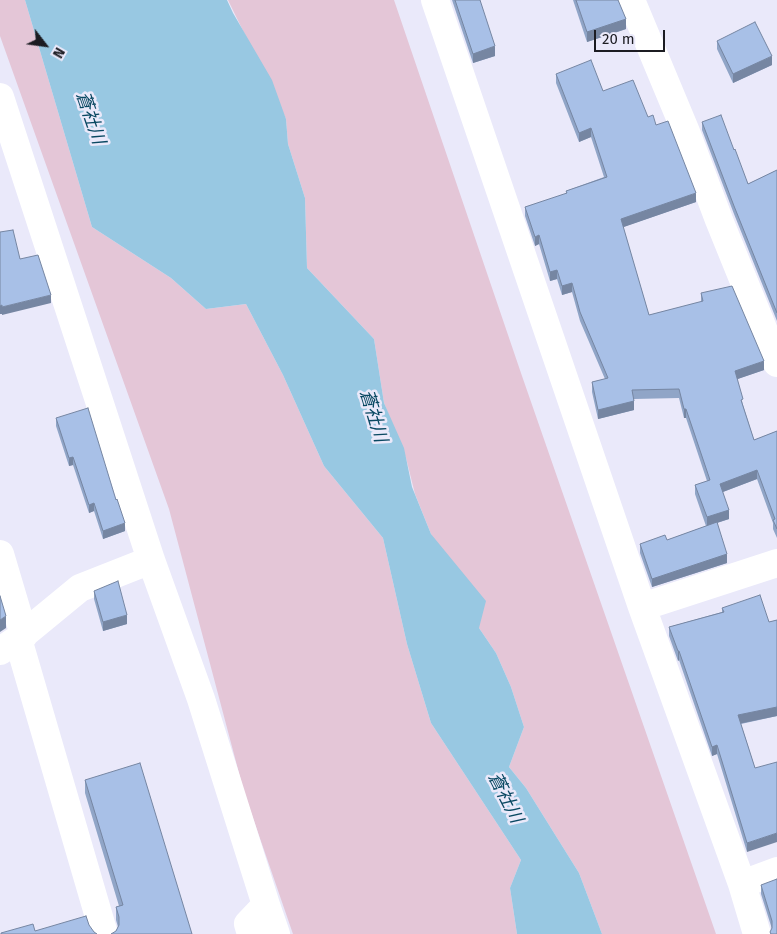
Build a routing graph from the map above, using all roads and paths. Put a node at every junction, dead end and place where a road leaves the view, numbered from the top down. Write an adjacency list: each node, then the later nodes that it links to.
1 (435, 0): 8 (street)
2 (630, 0): 4 (street)
3 (0, 97): 6 (street)
4 (777, 363)
5 (0, 554): 9 (street)
6 (151, 560): 9 (street); 12 (street)
7 (777, 563): 8 (street)
8 (642, 607): 11 (street)
9 (14, 642): 13 (street)
10 (777, 871): 11 (street)
11 (742, 884): 16 (street)
12 (266, 905): 14 (street); 15 (street)
13 (104, 934)
14 (251, 934)
15 (276, 934)
16 (758, 934)

